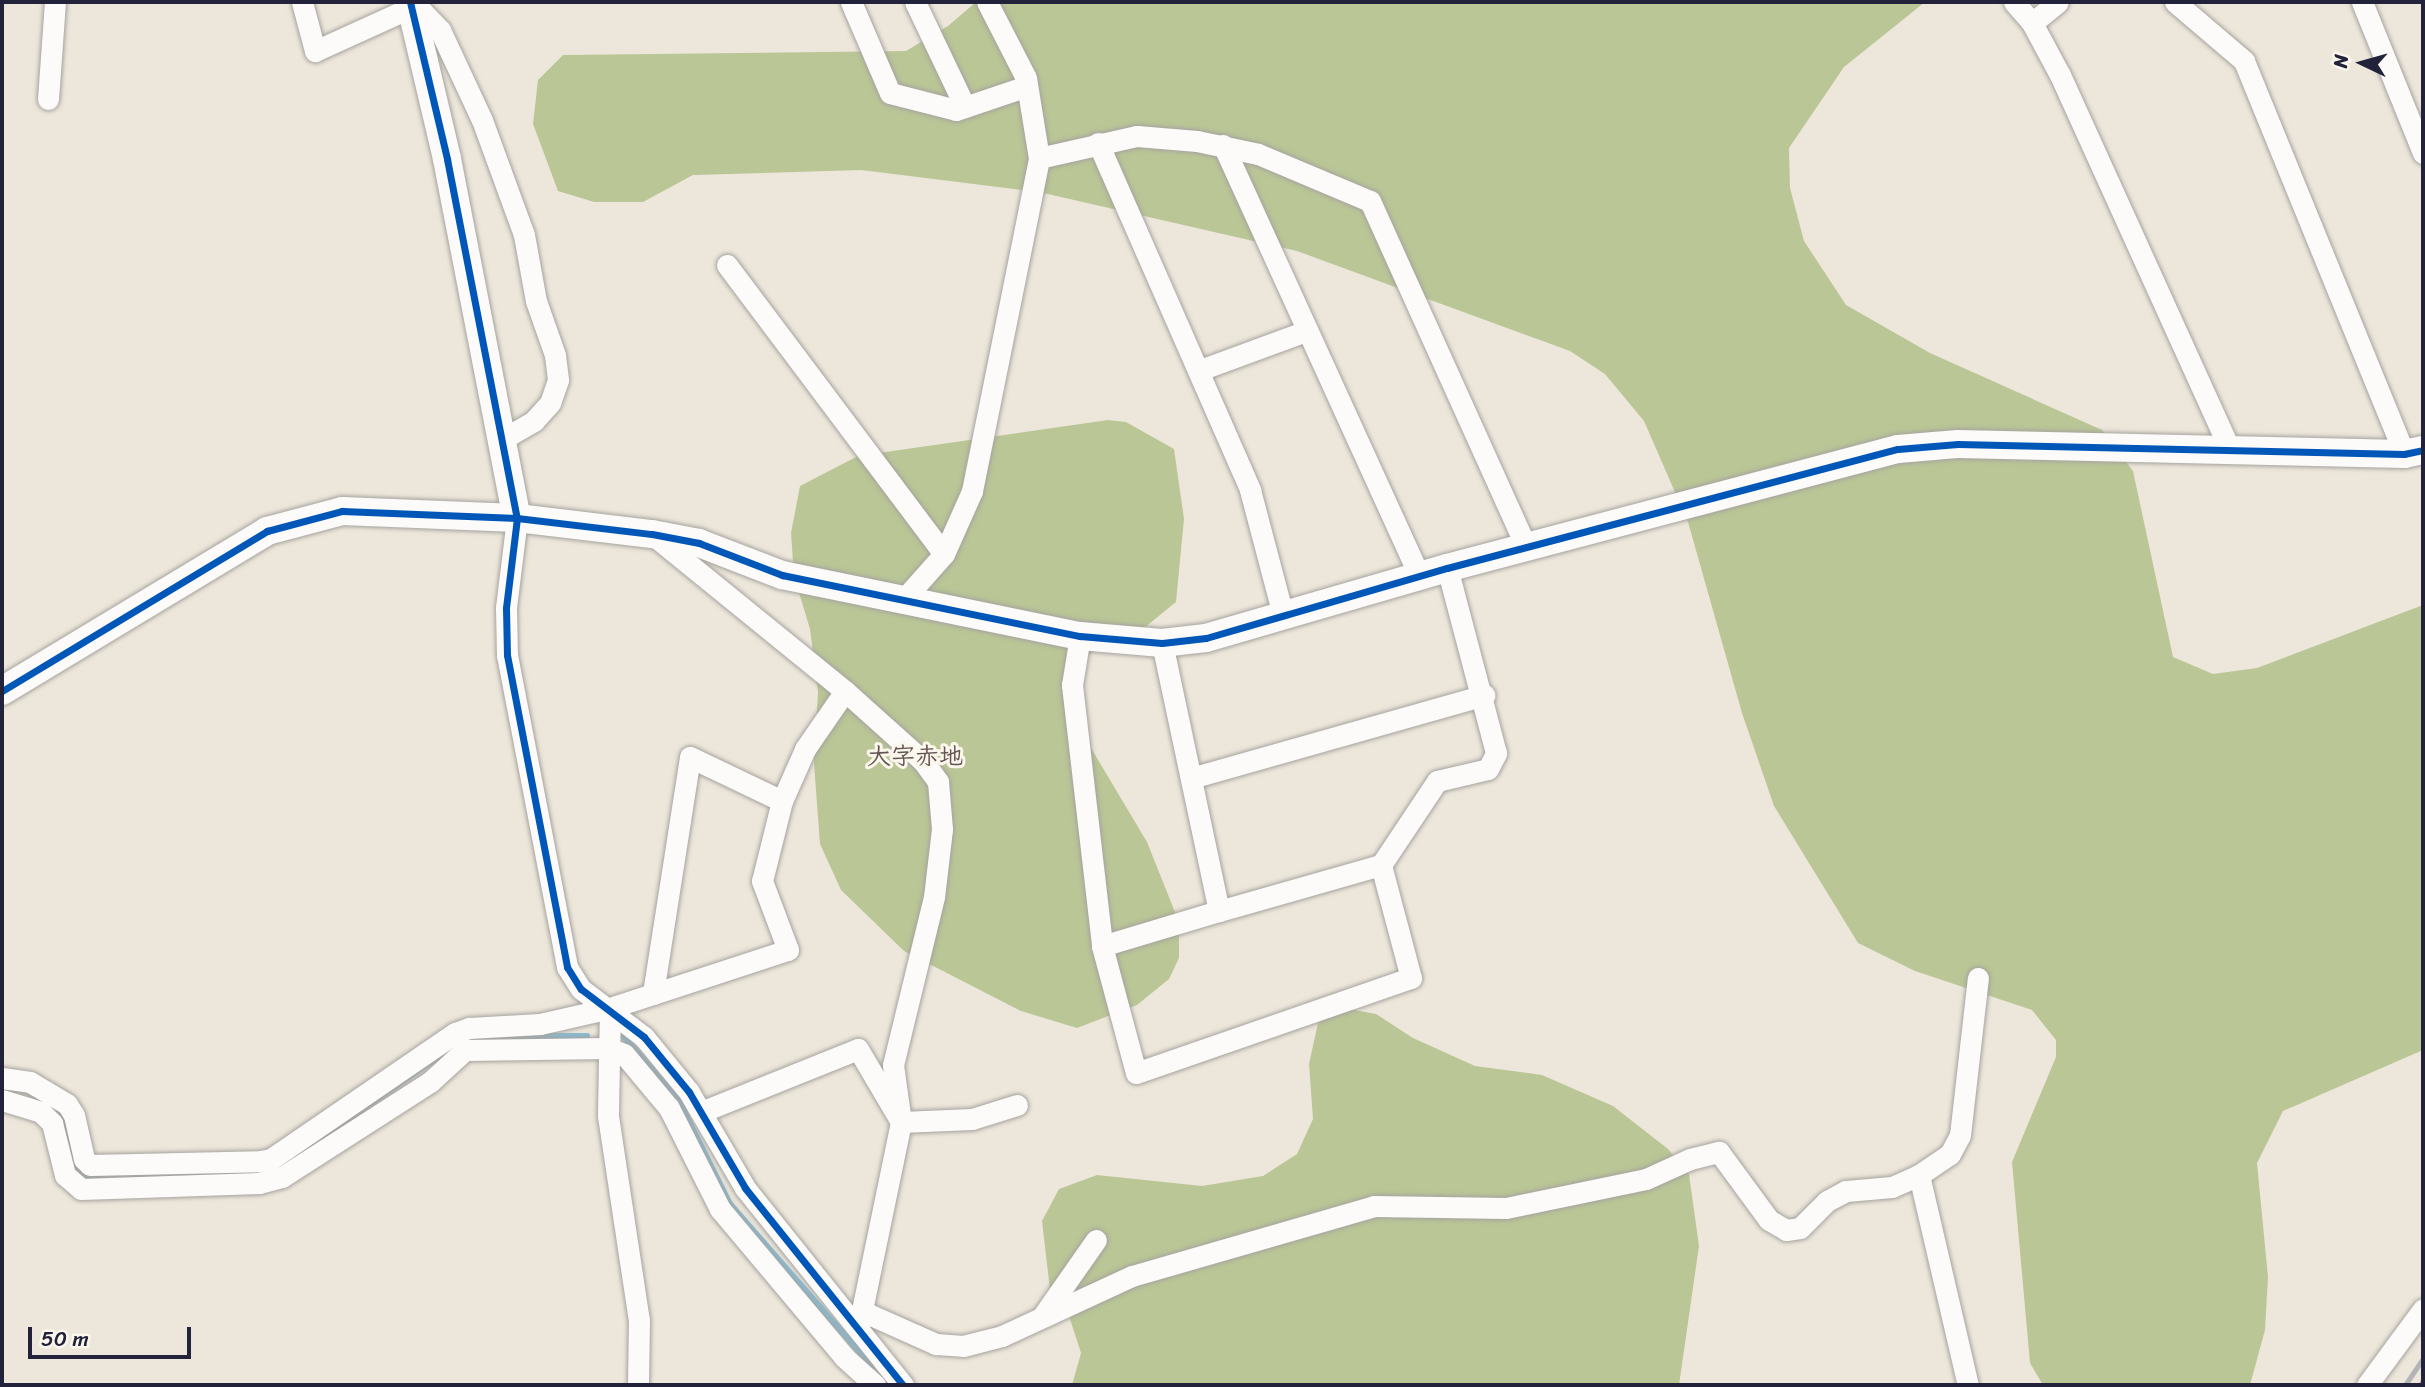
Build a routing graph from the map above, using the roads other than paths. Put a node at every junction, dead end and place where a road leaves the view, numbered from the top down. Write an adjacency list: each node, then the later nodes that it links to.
1 (55, 2): 13 (street)
2 (302, 2): 10 (street)
3 (850, 2): 14 (street)
4 (915, 2): 14 (street)
5 (987, 2): 12 (street)
6 (2014, 2): 11 (street)
7 (2058, 2): 11 (street)
8 (2175, 2): 24 (street)
9 (2362, 2): 17 (street)
10 (412, 3): 22 (street); 22 (street)
11 (2032, 23): 23 (street)
12 (1027, 86): 14 (street); 18 (street)
13 (48, 99)
14 (965, 107)
15 (1098, 143): 16 (street); 18 (street); 21 (street)
16 (1223, 145): 20 (street); 27 (street)
17 (2423, 153)
18 (1039, 158): 28 (street)
19 (727, 265): 28 (street)
20 (1306, 331): 21 (street); 30 (street)
21 (1200, 369): 32 (street)
22 (501, 440): 25 (street)
23 (2231, 452): 24 (street); 27 (street)
24 (2414, 452)
25 (517, 517): 26 (street); 35 (street); 45 (street)
26 (652, 534): 31 (street); 36 (street)
27 (1527, 548): 29 (street)
28 (944, 554): 31 (street)
29 (1447, 568): 30 (street); 37 (street)
30 (1419, 576): 32 (street)
31 (904, 599): 33 (street)
32 (1283, 615): 34 (street)
33 (1080, 636): 34 (street); 42 (street)
34 (1162, 643): 38 (street)
35 (2, 691)
36 (845, 691): 39 (street); 51 (street)
37 (1484, 695): 38 (street); 40 (street)
38 (1191, 778): 41 (street)
39 (782, 801): 44 (street); 44 (street)
40 (1381, 864): 41 (street); 42 (street)
41 (1219, 911): 42 (street)
42 (1102, 946)
43 (1978, 978): 52 (street)
44 (653, 994): 45 (street)
45 (610, 1008): 46 (street); 47 (street); 50 (street)
46 (608, 1048): 48 (street); 57 (street); 58 (street)
47 (2, 1078)
48 (2, 1100)
49 (1017, 1105): 51 (street)
50 (701, 1112): 51 (street); 56 (street)
51 (901, 1122): 56 (street)
52 (1919, 1175): 55 (street); 59 (street)
53 (1096, 1240): 55 (street)
54 (2423, 1309): 60 (street)
55 (1041, 1318): 56 (street)
56 (861, 1319): 57 (street)
57 (888, 1382)
58 (638, 1385)
59 (1968, 1385)
60 (2367, 1385)

